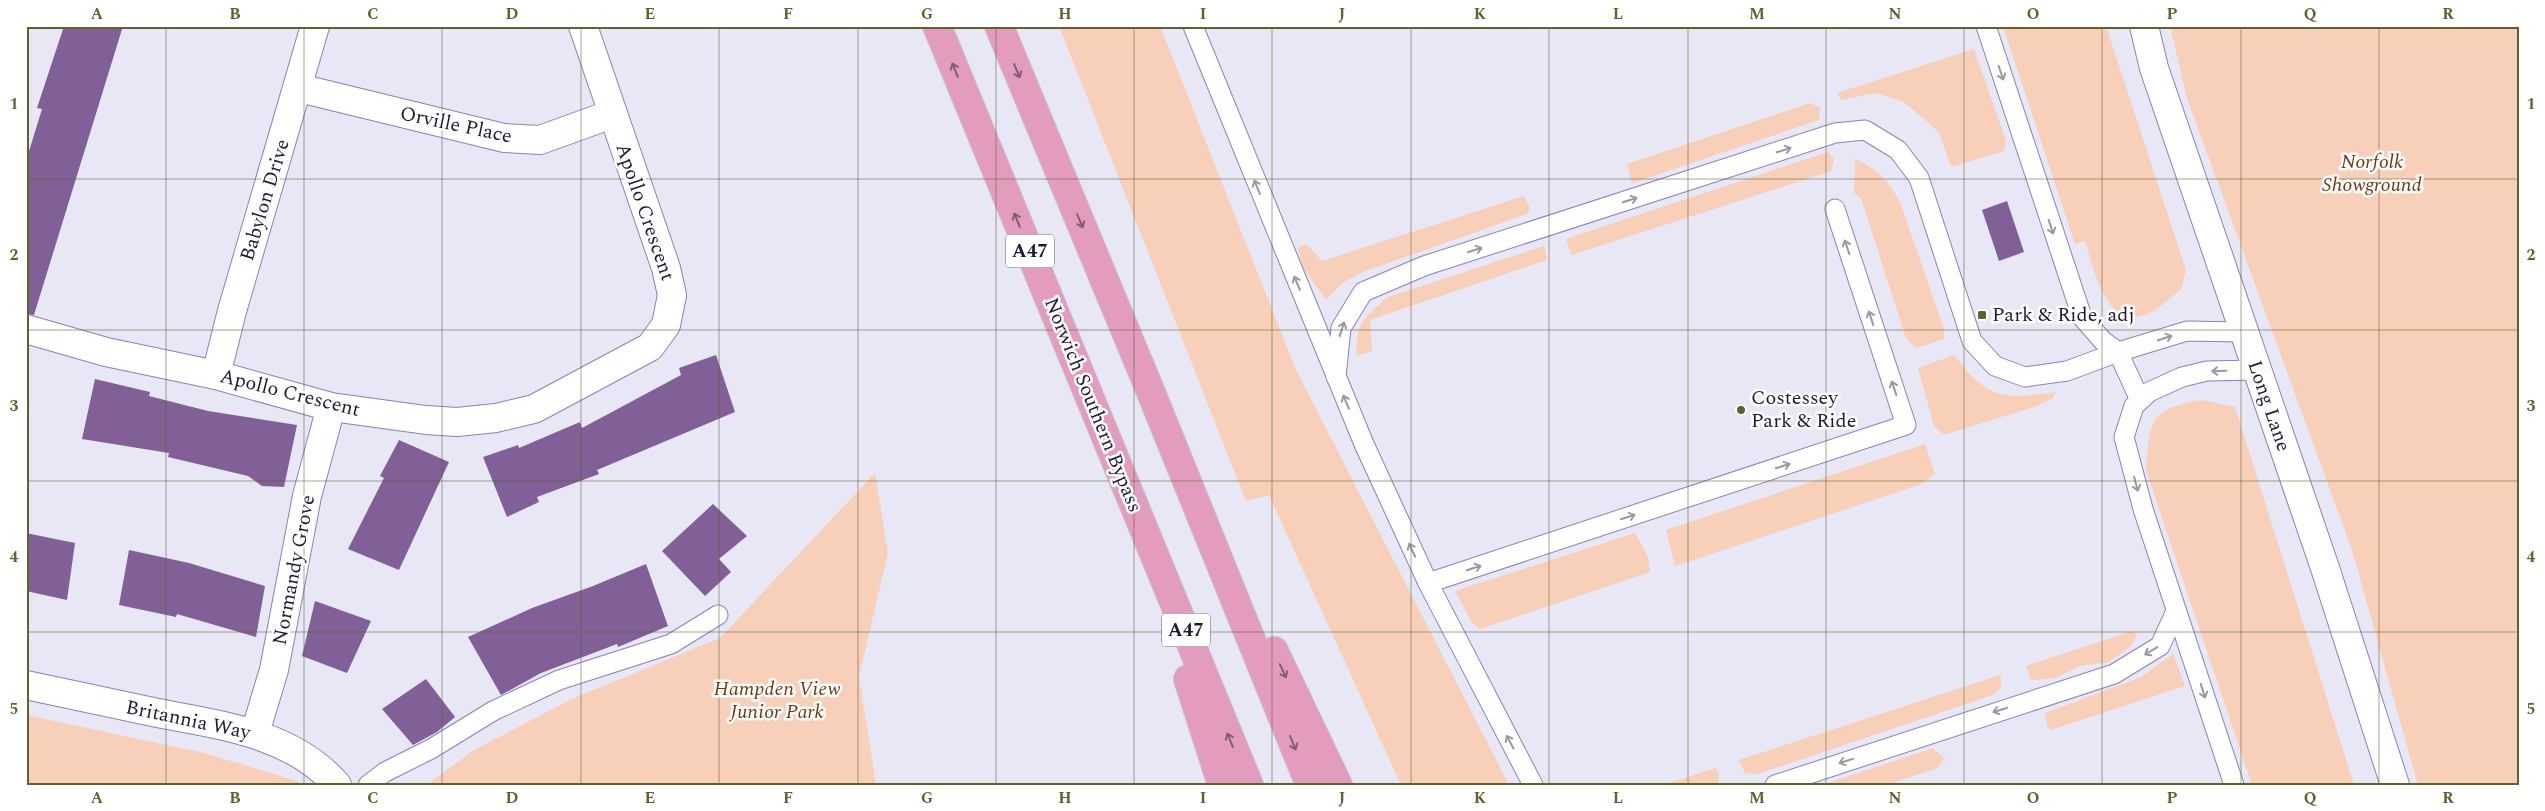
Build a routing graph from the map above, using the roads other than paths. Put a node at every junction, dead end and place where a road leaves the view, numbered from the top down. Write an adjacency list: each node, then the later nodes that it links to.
1 (315, 26): 8 (street, Babylon Drive)
2 (583, 26): 9 (street, Apollo Crescent)
3 (937, 26): 20 (highway, Norwich Southern Bypass / A47, one-way to 3)
4 (999, 26): 17 (highway, A47, one-way to 17)
5 (1193, 26): 16 (lane, one-way to 5)
6 (1986, 26): 13 (lane, one-way to 13)
7 (2144, 26): 12 (street, Long Lane)
8 (298, 88): 9 (street, Orville Place); 15 (street, Babylon Drive)
9 (612, 114): 19 (street, Apollo Crescent)
10 (1835, 209): 21 (lane, one-way to 10)
11 (26, 329): 15 (street, Apollo Crescent)
12 (2243, 332): 13 (lane, one-way to 12); 14 (street, Long Lane)
13 (2118, 352): 16 (lane, one-way to 13); 18 (lane)
14 (2256, 370): 18 (lane, one-way to 18); 35 (street, Long Lane)
15 (216, 375): 19 (street, Apollo Crescent)
16 (1336, 377): 21 (lane, one-way to 16)
17 (1150, 390): 30 (highway, A47, one-way to 30); 31 (highway, A47, one-way to 31)
18 (2140, 400): 22 (lane, one-way to 22)
19 (331, 407): 25 (street, Normandy Grove)
20 (1123, 476): 28 (highway, A47); 29 (highway, Norwich Southern Bypass / A47, one-way to 20)
21 (1428, 583): 32 (lane, one-way to 21)
22 (2176, 611): 33 (lane, one-way to 33); 34 (lane, one-way to 34)
23 (718, 615): 27 (lane)
24 (26, 685): 25 (street, Britannia Way)
25 (255, 733): 26 (street, Britannia Way)
26 (337, 785)
27 (368, 785)
28 (1222, 785)
29 (1249, 785)
30 (1310, 785)
31 (1338, 785)
32 (1533, 785)
33 (1775, 785)
34 (2234, 785)
35 (2395, 785)

